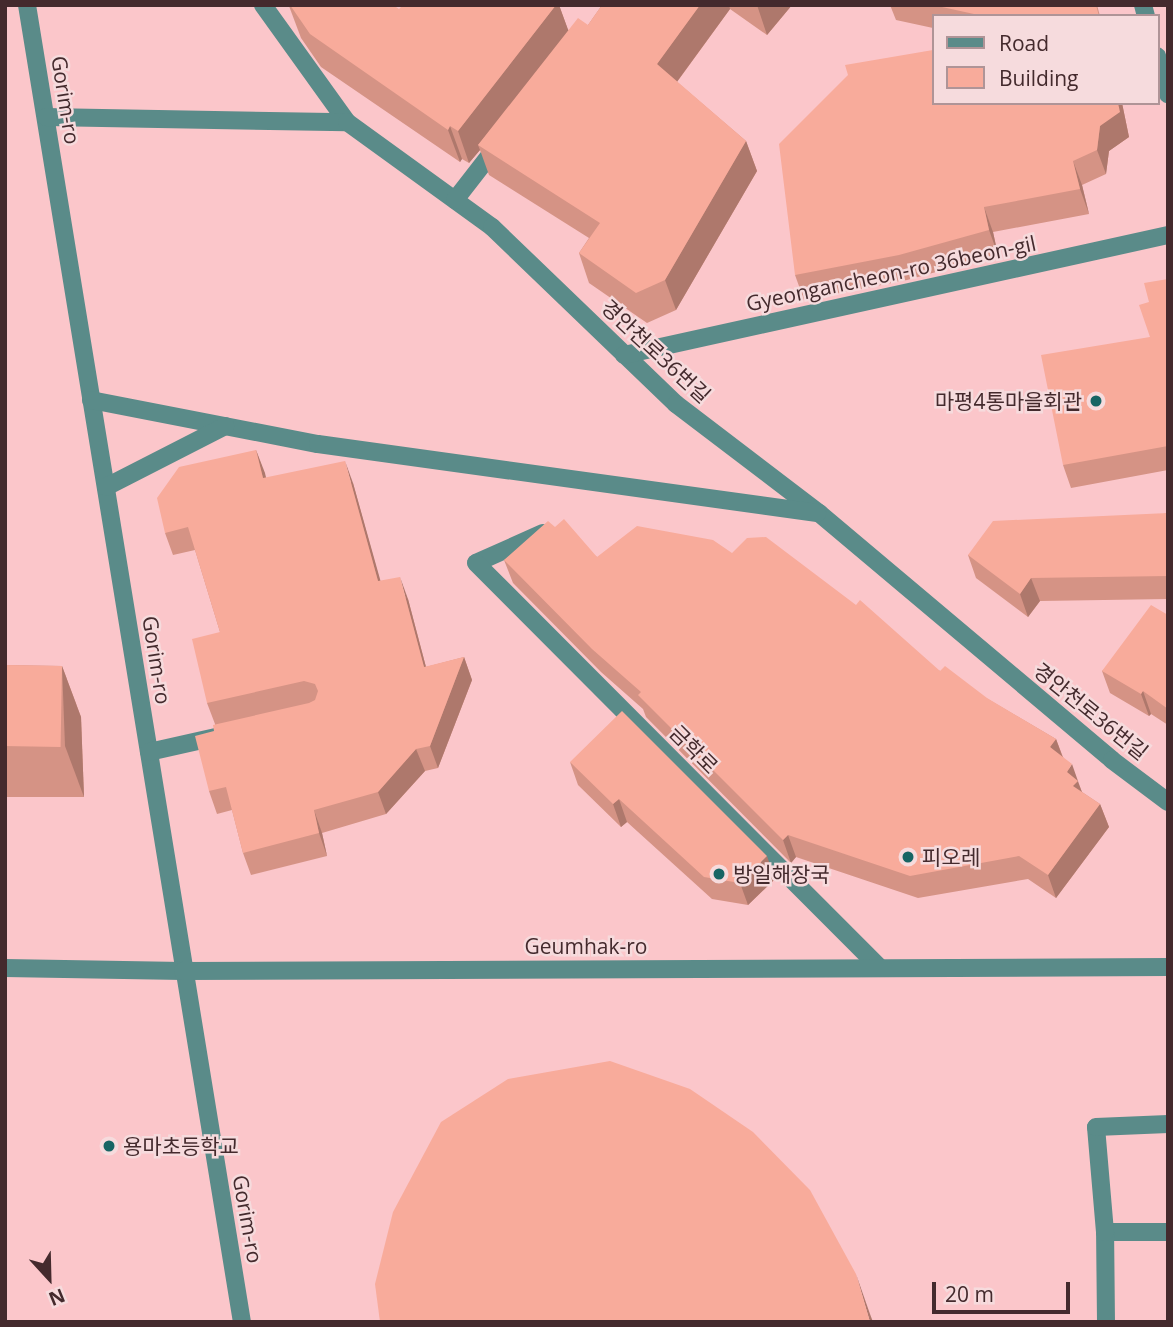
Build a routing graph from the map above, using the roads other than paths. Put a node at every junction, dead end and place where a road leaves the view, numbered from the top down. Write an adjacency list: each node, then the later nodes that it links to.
1 (27, 5): 5 (street, Gorim-ro)
2 (263, 5): 6 (street, 경안천로36번길)
3 (1159, 63): 4 (street)
4 (1168, 94)
5 (46, 117): 6 (street); 11 (street, Gorim-ro)
6 (347, 122): 8 (street, 경안천로36번길)
7 (506, 135): 8 (street)
8 (455, 200): 10 (street, 경안천로36번길)
9 (1168, 235): 10 (street, Gyeongancheon-ro 36beon-gil)
10 (625, 355): 14 (street, 경안천로36번길)
11 (91, 400): 12 (street); 13 (street, Gorim-ro)
12 (225, 426): 13 (street); 14 (street)
13 (106, 487): 17 (street, Gorim-ro)
14 (819, 513): 18 (street, 경안천로36번길)
15 (543, 533): 21 (street, 금학로)
16 (236, 732): 17 (street)
17 (149, 752): 22 (street, Gorim-ro)
18 (1168, 802)
19 (1168, 967): 21 (street, Geumhak-ro)
20 (5, 968): 22 (street, Geumhak-ro)
21 (880, 968): 22 (street, Geumhak-ro)
22 (183, 971): 26 (street, Gorim-ro)
23 (1168, 1124): 24 (street)
24 (1105, 1232): 25 (street); 27 (street)
25 (1168, 1232)
26 (243, 1322)
27 (1106, 1322)

